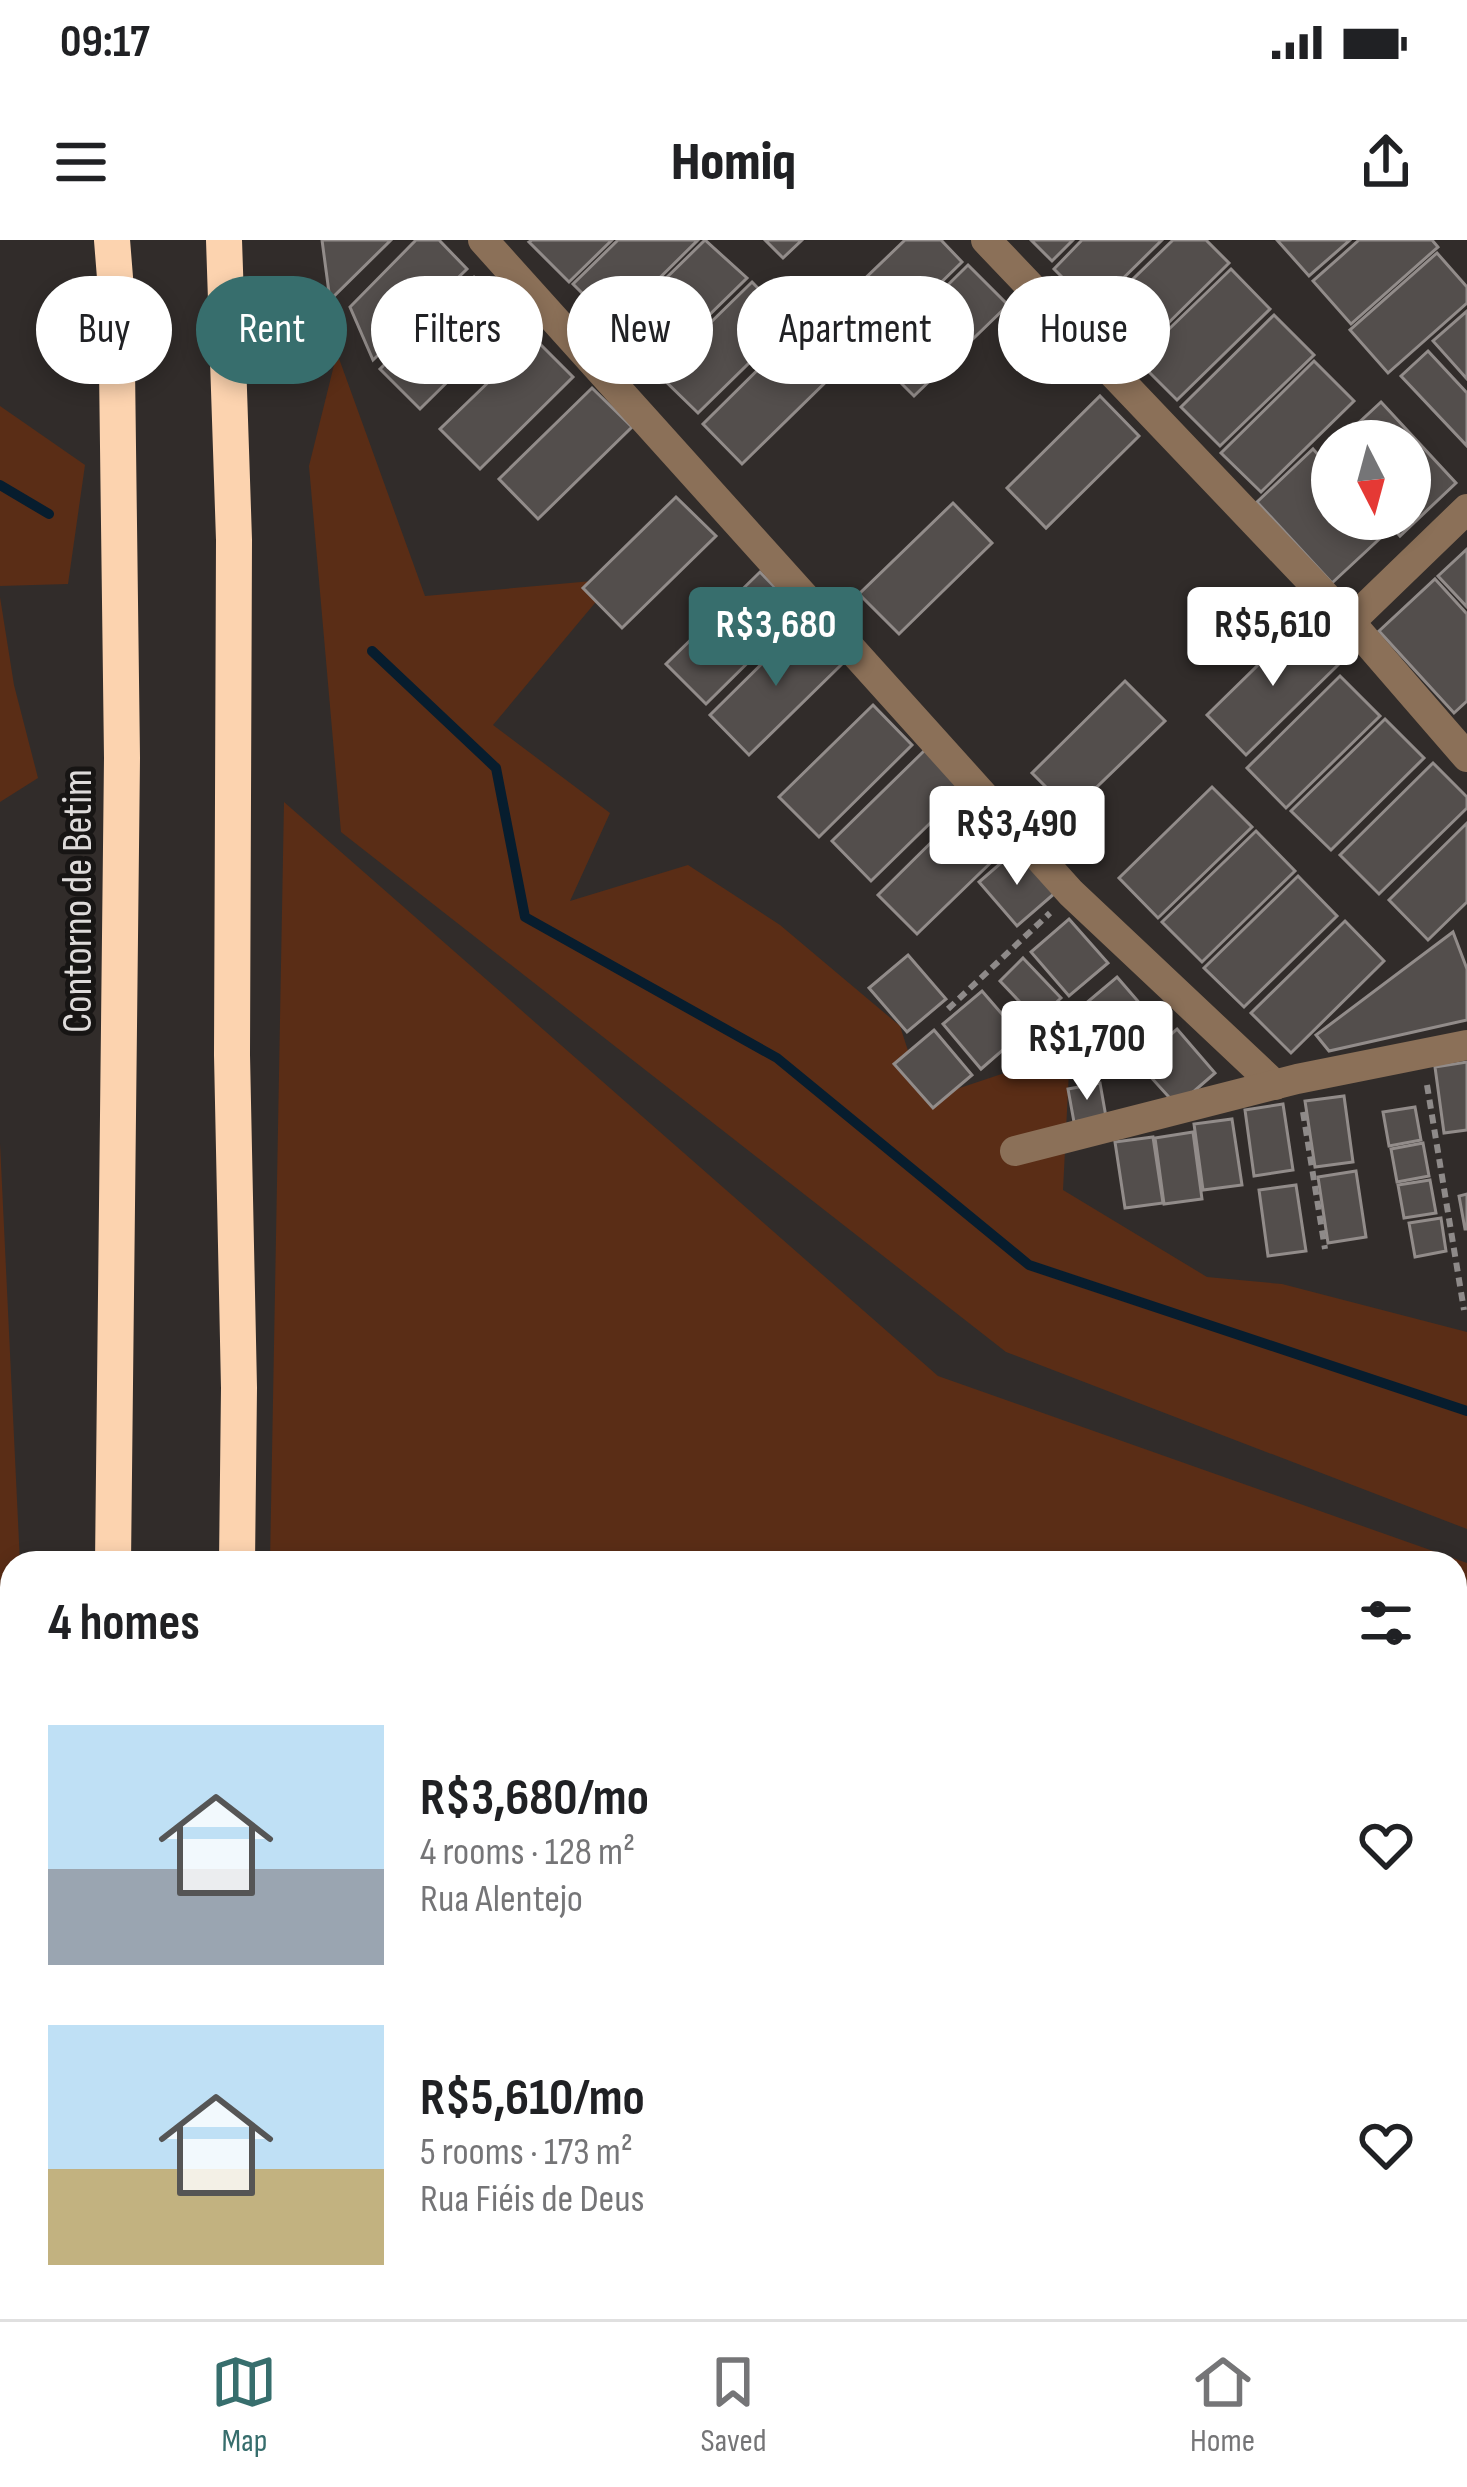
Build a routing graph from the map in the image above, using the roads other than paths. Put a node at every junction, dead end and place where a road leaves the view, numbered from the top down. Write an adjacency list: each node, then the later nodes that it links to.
1 (112, 240): 11 (highway, Contorno de Betim)
2 (224, 240): 12 (highway)
3 (483, 240): 9 (street)
4 (986, 240): 6 (street)
5 (1467, 509): 6 (street)
6 (1350, 622): 7 (street)
7 (1467, 757)
8 (1467, 1045): 9 (street)
9 (1286, 1082): 10 (street)
10 (1015, 1151)
11 (113, 1551)
12 (237, 1551)

